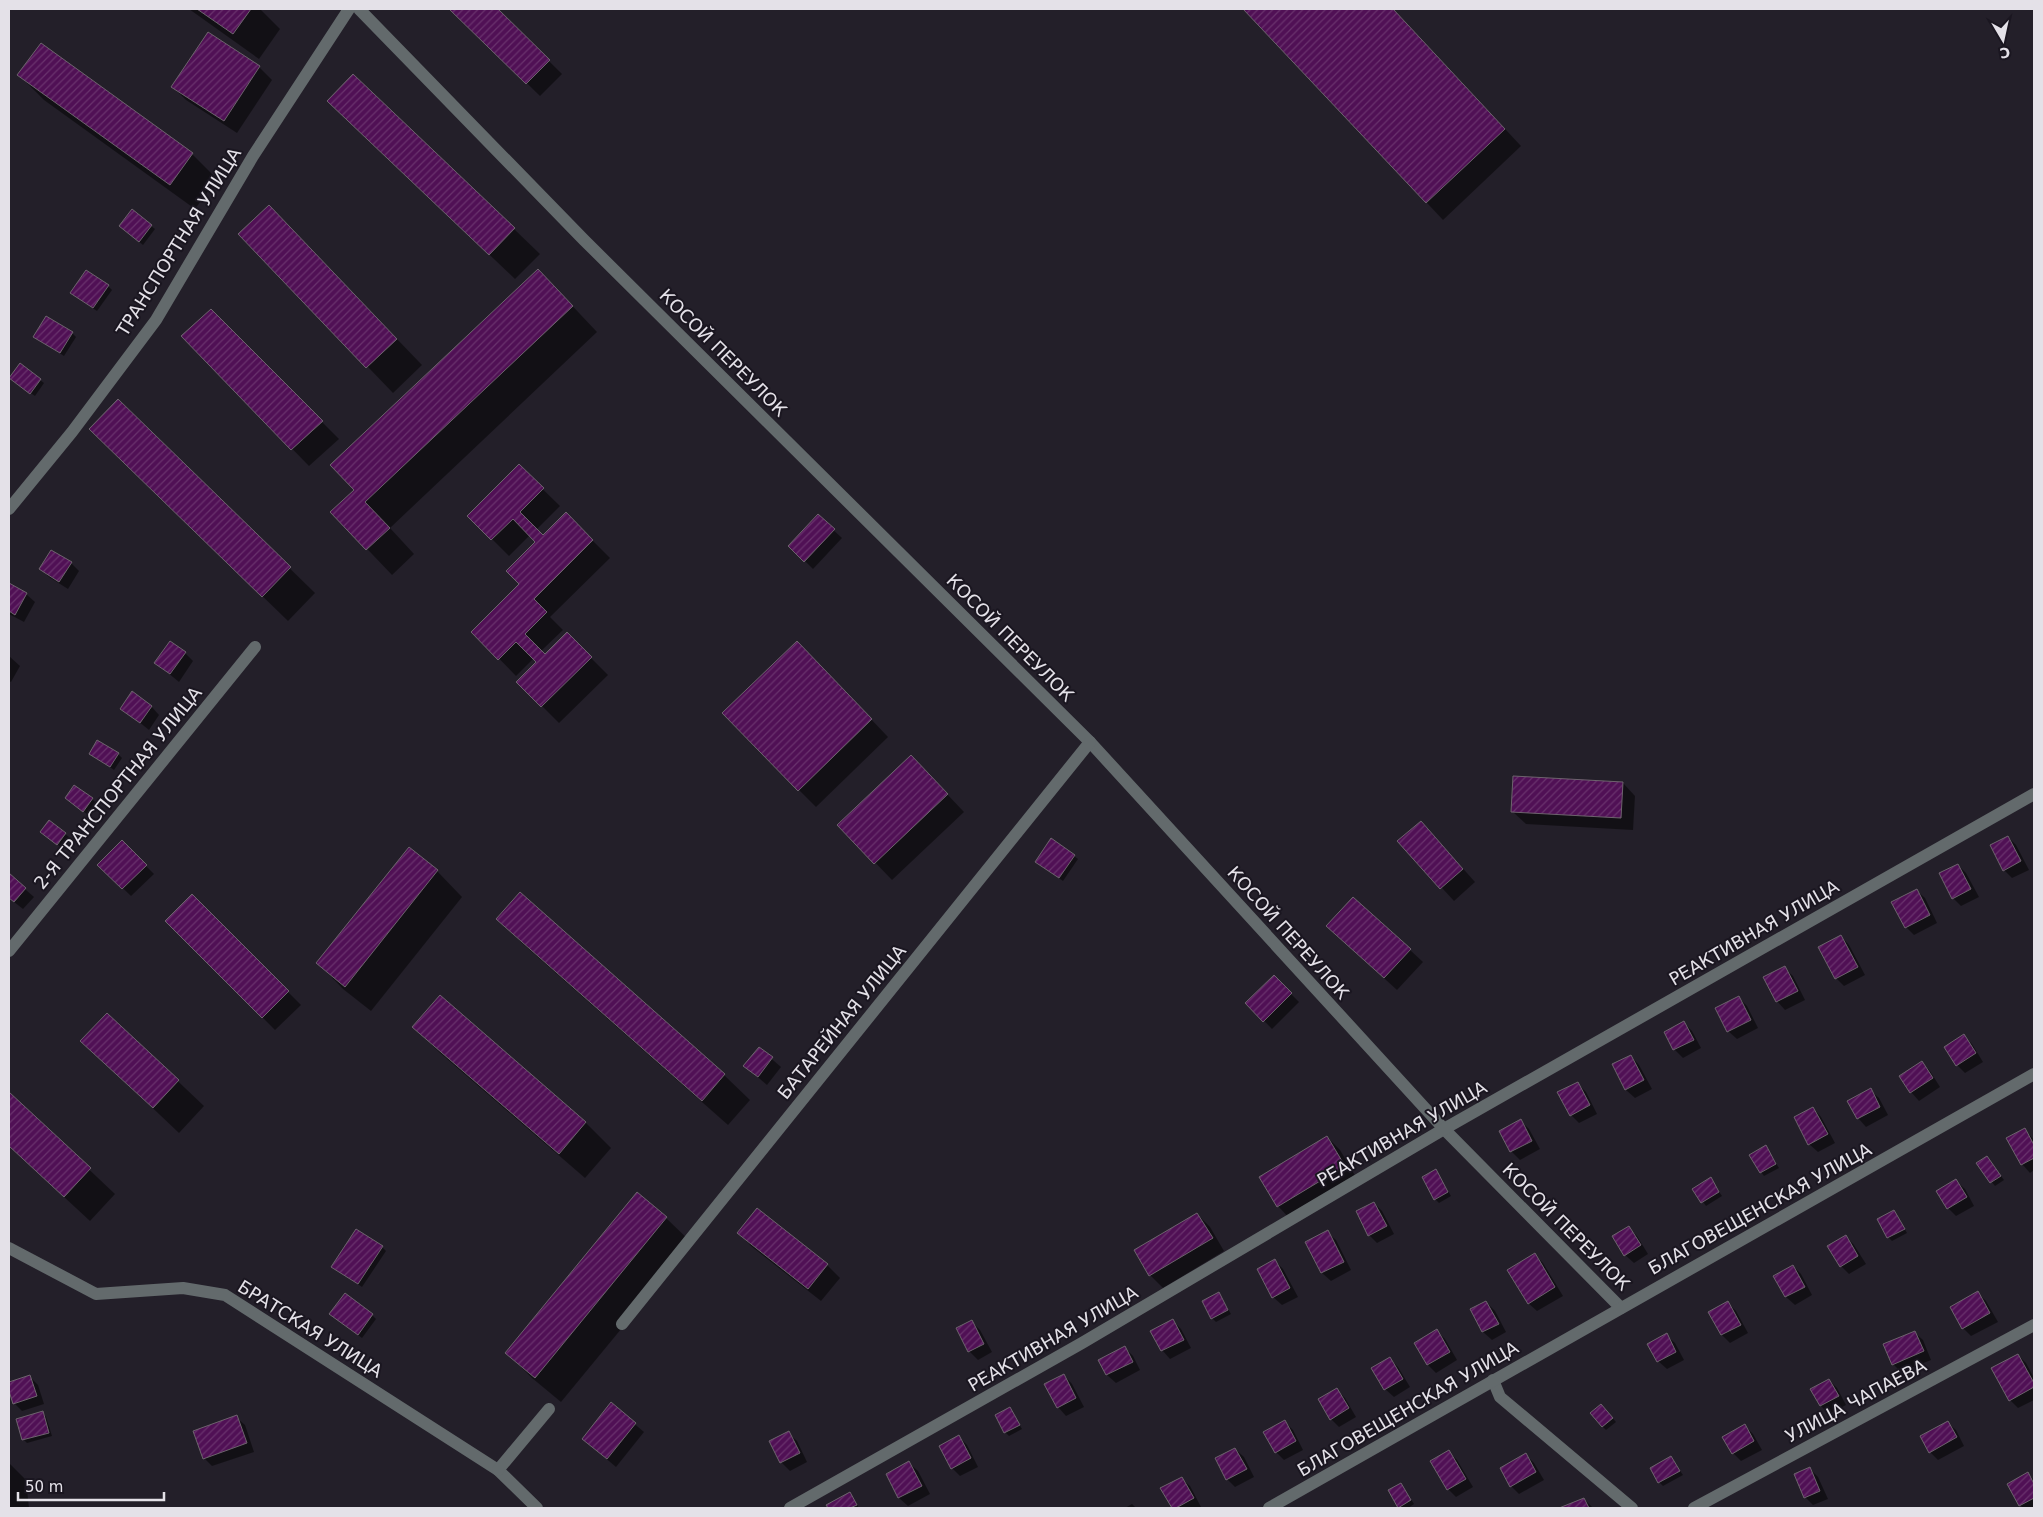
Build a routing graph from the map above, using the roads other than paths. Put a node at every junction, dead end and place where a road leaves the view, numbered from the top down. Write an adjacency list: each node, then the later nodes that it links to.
1 (349, 9): 3 (street, ТРАНСПОРТНАЯ УЛИЦА)
2 (358, 9): 5 (street, КОСОЙ ПЕРЕУЛОК)
3 (9, 509)
4 (255, 647): 7 (street, 2-Я ТРАНСПОРТНАЯ УЛИЦА)
5 (1090, 742): 9 (street, КОСОЙ ПЕРЕУЛОК); 12 (street, БАТАРЕЙНАЯ УЛИЦА)
6 (2034, 794): 9 (street, РЕАКТИВНАЯ УЛИЦА)
7 (9, 950)
8 (2034, 1074): 11 (street, БЛАГОВЕЩЕНСКАЯ УЛИЦА)
9 (1444, 1129): 11 (street, КОСОЙ ПЕРЕУЛОК); 18 (street, РЕАКТИВНАЯ УЛИЦА)
10 (9, 1248): 16 (street, БРАТСКАЯ УЛИЦА)
11 (1621, 1308): 14 (street, БЛАГОВЕЩЕНСКАЯ УЛИЦА)
12 (622, 1324)
13 (2034, 1325): 21 (street, УЛИЦА ЧАПАЕВА)
14 (1493, 1380): 19 (street, БЛАГОВЕЩЕНСКАЯ УЛИЦА); 20 (street)
15 (549, 1409): 16 (street)
16 (498, 1470): 17 (street, БРАТСКАЯ УЛИЦА)
17 (537, 1508)
18 (790, 1508)
19 (1269, 1508)
20 (1632, 1508)
21 (1694, 1508)

